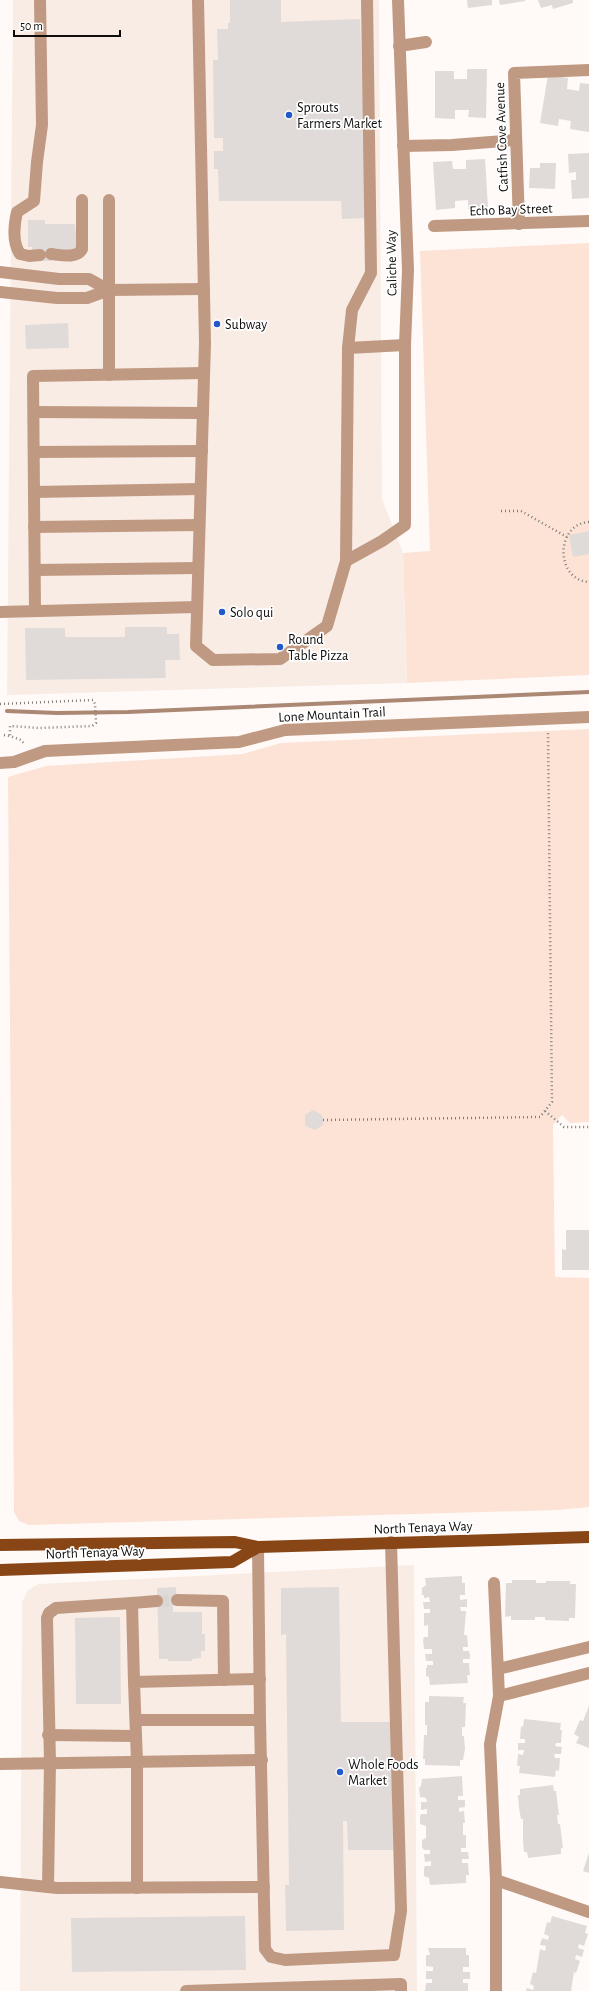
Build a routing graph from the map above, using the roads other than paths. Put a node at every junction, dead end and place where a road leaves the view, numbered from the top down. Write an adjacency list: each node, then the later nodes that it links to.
1 (40, 0): 10 (street)
2 (198, 0): 16 (street)
3 (367, 0): 20 (street)
4 (398, 0): 6 (street, Caliche Way)
5 (426, 42): 6 (street)
6 (399, 46): 9 (street, Caliche Way)
7 (589, 70): 8 (street, Catfish Cove Avenue)
8 (515, 140): 9 (street); 13 (street, Catfish Cove Avenue)
9 (403, 146): 19 (street, Caliche Way)
10 (82, 200)
11 (108, 200): 17 (street)
12 (589, 221): 13 (street, Echo Bay Street)
13 (519, 224): 14 (street, Echo Bay Street)
14 (434, 226)
15 (0, 272): 17 (street)
16 (204, 289): 17 (street); 21 (street)
17 (109, 290): 18 (street); 22 (street)
18 (0, 292)
19 (406, 345): 20 (street); 31 (street, Caliche Way)
20 (348, 348): 31 (street)
21 (204, 373): 22 (street); 24 (street)
22 (109, 375): 23 (street)
23 (34, 412): 24 (street); 26 (street)
24 (203, 413): 25 (street)
25 (202, 451): 26 (street); 27 (street)
26 (34, 452): 28 (street)
27 (200, 489): 28 (street); 29 (street)
28 (34, 492): 30 (street)
29 (199, 525): 30 (street); 32 (street)
30 (34, 527): 33 (street)
31 (346, 561): 34 (street)
32 (198, 568): 33 (street); 34 (street)
33 (35, 570): 35 (street)
34 (197, 607): 35 (street)
35 (35, 611): 36 (street)
36 (0, 612)
37 (589, 717): 38 (street, Lone Mountain Trail)
38 (0, 763)
39 (589, 1537): 40 (main road, North Tenaya Way)
40 (391, 1542): 42 (main road, North Tenaya Way); 66 (street)
41 (0, 1545): 42 (main road, North Tenaya Way)
42 (258, 1547): 43 (main road, North Tenaya Way); 51 (street)
43 (0, 1570)
44 (494, 1583): 49 (street)
45 (177, 1600): 52 (street)
46 (157, 1601): 47 (street)
47 (132, 1603): 53 (street); 57 (street)
48 (589, 1647): 49 (street)
49 (498, 1669): 54 (street)
50 (589, 1673): 54 (street)
51 (260, 1679): 52 (street); 56 (street)
52 (224, 1680): 53 (street)
53 (134, 1682): 55 (street)
54 (499, 1696): 63 (street)
55 (136, 1720): 56 (street); 58 (street)
56 (260, 1720): 59 (street)
57 (48, 1735): 58 (street); 61 (street)
58 (136, 1736): 60 (street)
59 (262, 1760): 60 (street); 66 (street)
60 (137, 1762): 61 (street); 67 (street)
61 (50, 1763): 62 (street); 65 (street)
62 (0, 1764)
63 (496, 1880): 68 (street); 71 (street)
64 (0, 1882): 65 (street)
65 (48, 1887): 67 (street)
66 (264, 1887): 67 (street)
67 (137, 1888)
68 (589, 1912)
69 (186, 1991): 70 (street)
70 (402, 1991)
71 (496, 1991)

